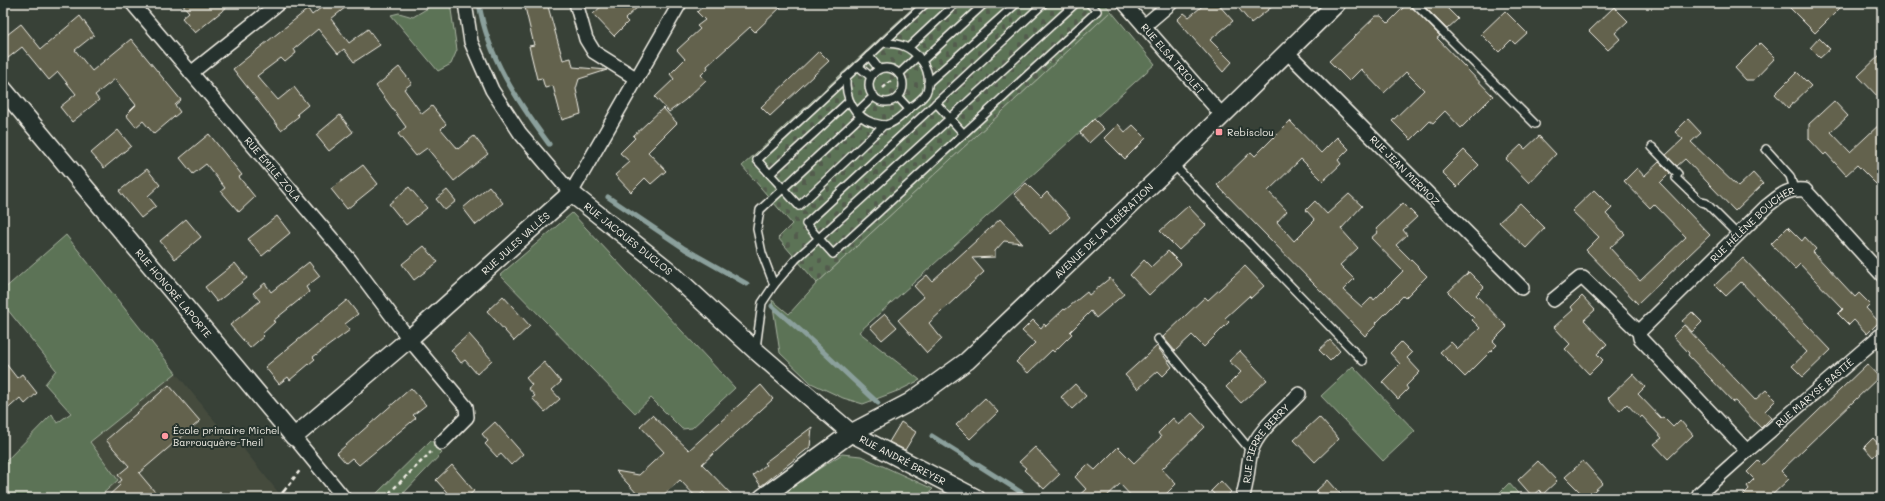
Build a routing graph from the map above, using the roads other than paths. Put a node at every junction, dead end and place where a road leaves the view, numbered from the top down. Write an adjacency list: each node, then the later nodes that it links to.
1 (132, 3): 25 (street, RUE ÉMILE ZOLA)
2 (279, 3): 25 (street)
3 (465, 3): 49 (street, RUE JACQUES DUCLOS)
4 (576, 3): 29 (street)
5 (680, 3): 29 (street, RUE JULES VALLÈS)
6 (926, 3): 18 (lane)
7 (956, 3): 19 (lane)
8 (985, 3): 22 (lane)
9 (1016, 3): 30 (lane)
10 (1044, 3): 35 (lane)
11 (1076, 3): 39 (lane)
12 (1089, 3): 42 (lane)
13 (1124, 3): 17 (street, RUE ELSA TRIOLET)
14 (1171, 3): 17 (street)
15 (1337, 3): 20 (street, AVENUE DE LA LIBÉRATION)
16 (1414, 3): 40 (lane)
17 (1144, 26): 38 (street, RUE ELSA TRIOLET)
18 (883, 43): 19 (lane); 21 (lane)
19 (909, 47): 22 (lane)
20 (1287, 52): 38 (street, AVENUE DE LA LIBÉRATION); 54 (street, RUE JEAN MERMOZ)
21 (869, 56): 23 (lane); 24 (lane)
22 (920, 59): 26 (lane); 30 (lane)
23 (858, 66): 27 (lane); 28 (lane)
24 (879, 69): 26 (lane); 28 (lane)
25 (191, 73): 58 (street, RUE ÉMILE ZOLA)
26 (898, 74): 33 (lane)
27 (846, 77): 34 (lane); 46 (lane)
28 (871, 77): 32 (lane)
29 (636, 78): 49 (street, RUE JULES VALLÈS)
30 (928, 83): 36 (lane)
31 (3, 89): 64 (street, RUE HONORÉ LAPORTE)
32 (874, 96): 33 (lane); 37 (lane)
33 (898, 97): 36 (lane)
34 (849, 100): 37 (lane); 46 (lane)
35 (936, 103): 39 (lane); 51 (lane)
36 (909, 109): 41 (lane)
37 (859, 114): 41 (lane); 47 (lane)
38 (1222, 115): 45 (street, AVENUE DE LA LIBÉRATION)
39 (950, 118): 42 (lane); 51 (lane)
40 (1535, 124)
41 (884, 125): 47 (lane)
42 (963, 133): 51 (lane)
43 (1652, 147): 50 (lane)
44 (1766, 149): 48 (lane)
45 (1173, 164): 61 (lane); 63 (street, AVENUE DE LA LIBÉRATION)
46 (770, 174): 47 (lane)
47 (783, 189): 53 (lane)
48 (1794, 189): 50 (street, RUE HÉLÈNE BOUCHER); 52 (street, RUE HÉLÈNE BOUCHER)
49 (571, 193): 58 (street, RUE JULES VALLÈS); 60 (street, RUE JACQUES DUCLOS)
50 (1738, 235): 56 (street, RUE HÉLÈNE BOUCHER)
51 (820, 239): 53 (lane)
52 (1882, 275)
53 (774, 285): 60 (lane)
54 (1522, 288)
55 (1553, 300): 56 (street)
56 (1639, 332): 67 (street)
57 (1882, 334): 67 (street, RUE MARYSE BASTIÉ)
58 (409, 339): 64 (street, RUE JULES VALLÈS); 65 (street, RUE ÉMILE ZOLA)
59 (1158, 339): 66 (lane)
60 (756, 351): 63 (street, RUE JACQUES DUCLOS)
61 (1363, 361)
62 (1299, 394): 66 (street, RUE PIERRE BERRY)
63 (851, 433): 69 (street, AVENUE DE LA LIBÉRATION); 70 (street, RUE ANDRÉ BREYER)
64 (294, 436): 68 (street, RUE HONORÉ LAPORTE)
65 (441, 443)
66 (1251, 451): 71 (street, RUE PIERRE BERRY)
67 (1747, 451): 72 (street)
68 (344, 498)
69 (762, 498)
70 (976, 498)
71 (1242, 498)
72 (1698, 498)

